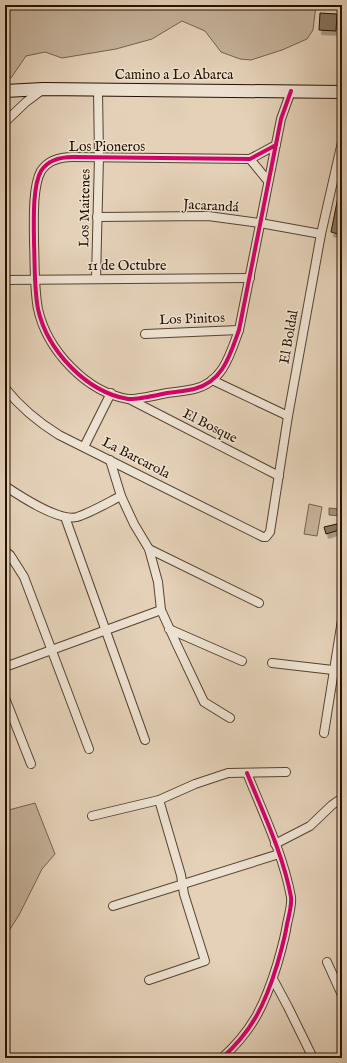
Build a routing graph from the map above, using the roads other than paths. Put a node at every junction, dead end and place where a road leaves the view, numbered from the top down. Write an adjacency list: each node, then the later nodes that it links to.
1 (42, 90): 2 (main road, Camino a Lo Abarca); 3 (main road, Camino a Lo Abarca); 6 (street)
2 (98, 90): 4 (main road, Camino a Lo Abarca); 9 (street, Los Maitenes)
3 (5, 91)
4 (290, 91): 5 (main road, Camino a Lo Abarca); 8 (street, Los Pioneros)
5 (342, 92)
6 (5, 122)
7 (342, 142): 14 (street, El Boldal)
8 (276, 145): 10 (street, Los Pioneros); 11 (street, Los Pioneros)
9 (99, 157): 10 (street, Los Pioneros); 12 (street, Los Maitenes); 18 (street, Los Pioneros)
10 (250, 159): 11 (street)
11 (268, 181): 13 (street, Los Pioneros)
12 (97, 217): 13 (street, Jacarandá); 16 (street, Los Maitenes)
13 (260, 223): 14 (street, Jacarandá); 15 (street, Los Pioneros)
14 (321, 234): 25 (street, El Boldal)
15 (250, 278): 16 (street, 11 de Octubre); 19 (street, Los Pioneros)
16 (96, 279): 18 (street, 11 de Octubre)
17 (5, 280): 18 (street, 11 de Octubre)
18 (35, 280): 23 (street, Los Pioneros)
19 (239, 330): 20 (street, Los Pinitos); 21 (street, Los Pioneros)
20 (145, 334)
21 (212, 380): 24 (street, Los Pioneros); 25 (street)
22 (5, 388): 26 (street, La Barcarola)
23 (111, 394): 24 (street, Los Pioneros); 26 (street)
24 (129, 400): 28 (street, El Bosque)
25 (288, 416): 28 (street, El Boldal)
26 (84, 447): 27 (street, La Barcarola)
27 (110, 460): 30 (street); 32 (street, La Barcarola)
28 (279, 476): 32 (street, El Boldal)
29 (5, 486): 31 (street)
30 (121, 496): 31 (street); 33 (street)
31 (65, 517): 39 (street)
32 (266, 537)
33 (149, 549): 35 (street); 36 (street)
34 (5, 551): 40 (street)
35 (260, 603)
36 (161, 610): 38 (street); 39 (street)
37 (342, 620): 44 (street)
38 (169, 629): 41 (street); 47 (street)
39 (105, 630): 40 (street); 49 (street)
40 (52, 650): 43 (street); 50 (street)
41 (242, 661)
42 (272, 663): 44 (street)
43 (5, 667)
44 (333, 670): 45 (street); 48 (street)
45 (342, 672)
46 (5, 698): 51 (street)
47 (230, 718)
48 (324, 733)
49 (145, 740)
50 (89, 749)
51 (31, 764)
52 (286, 772): 53 (street)
53 (246, 773): 55 (street); 57 (street)
54 (342, 798): 57 (street)
55 (159, 800): 56 (street); 59 (street)
56 (92, 816)
57 (275, 844): 58 (street)
58 (279, 854): 59 (street); 62 (street)
59 (182, 884): 60 (street); 63 (street)
60 (113, 906)
61 (327, 962): 64 (street)
62 (273, 979): 65 (street); 66 (street)
63 (149, 980)
64 (342, 995)
65 (222, 1058)
66 (313, 1058)

